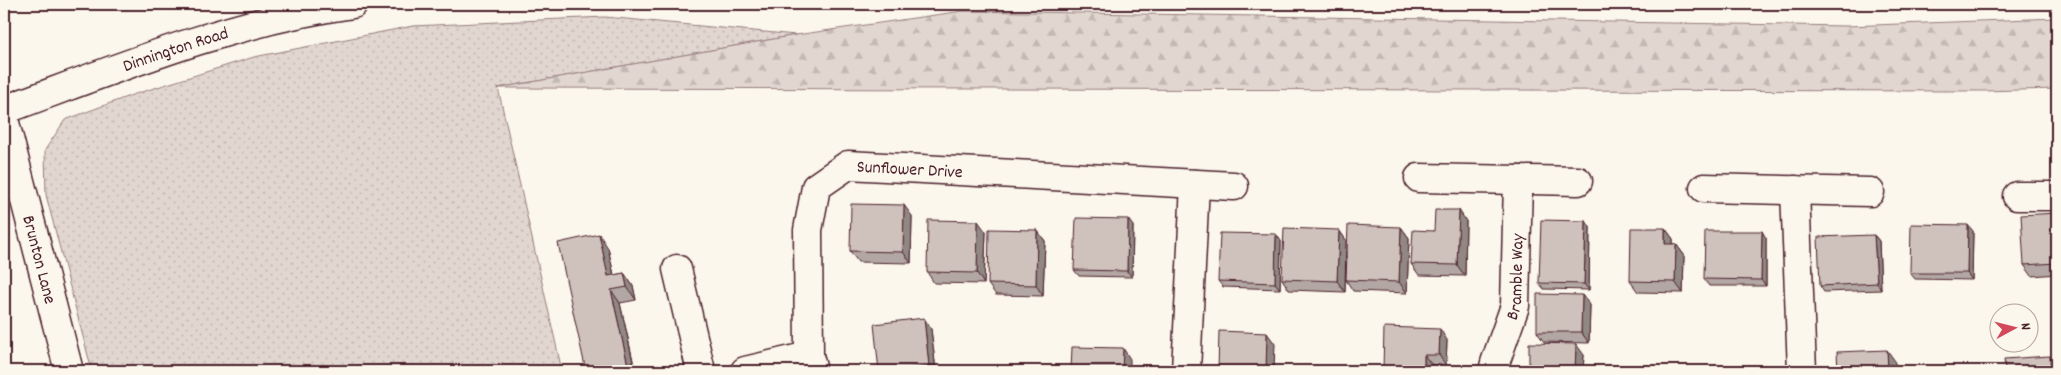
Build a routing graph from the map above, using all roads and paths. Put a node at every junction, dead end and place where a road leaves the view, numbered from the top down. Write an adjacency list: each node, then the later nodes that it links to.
1 (353, 4): 2 (street, Dinnington Road)
2 (313, 7): 3 (street, Dinnington Road)
3 (4, 110)
4 (4, 119): 17 (street, Brunton Lane)
5 (1418, 178): 6 (street)
6 (1518, 180): 7 (street); 21 (street, Bramble Way)
7 (1578, 181)
8 (1195, 184): 9 (street, Sunflower Drive); 16 (street, Sunflower Drive); 20 (street)
9 (1234, 186)
10 (1704, 188): 11 (street)
11 (1795, 190): 12 (street); 22 (street)
12 (1870, 192)
13 (2017, 196): 14 (street)
14 (2057, 196)
15 (677, 268): 18 (street)
16 (811, 364): 19 (street)
17 (69, 371)
18 (701, 371)
19 (745, 371)
20 (1186, 371)
21 (1494, 371)
22 (1802, 371)

